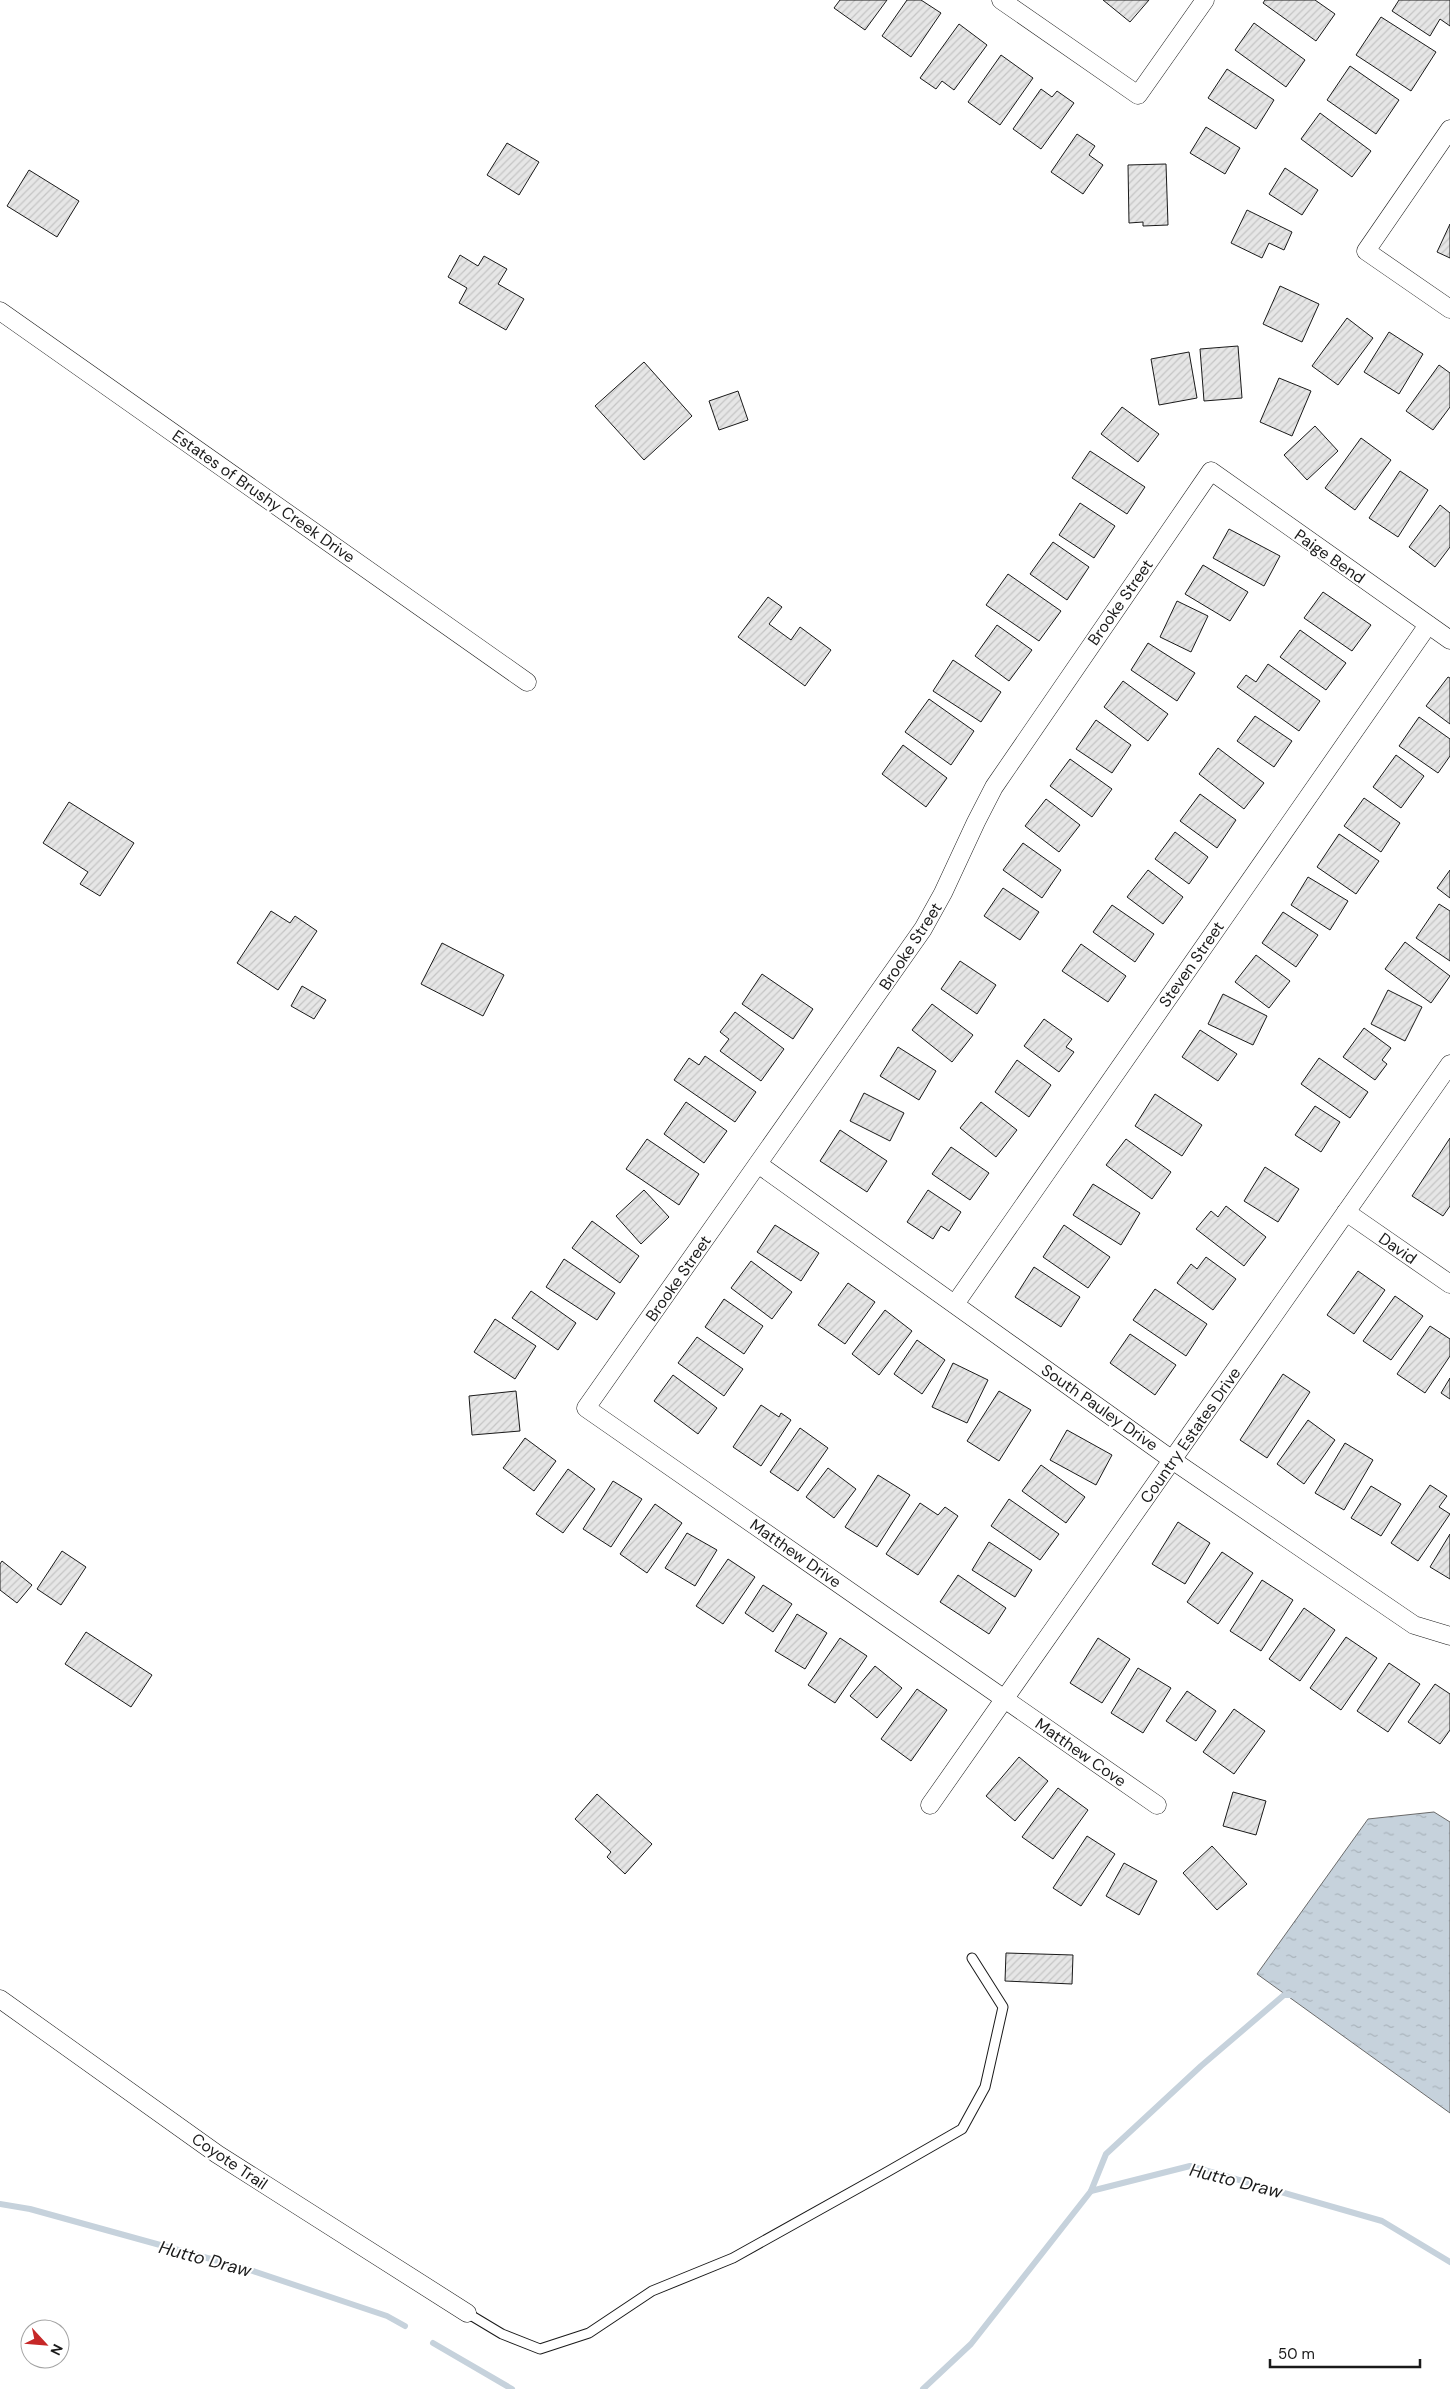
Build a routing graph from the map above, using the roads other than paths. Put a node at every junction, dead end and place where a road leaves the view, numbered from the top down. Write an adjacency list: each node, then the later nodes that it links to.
1 (1001, 0): 2 (street)
2 (1205, 0)
3 (1450, 129): 4 (street)
4 (1450, 309)
5 (0, 311): 9 (street, Estates of Brushy Creek Drive)
6 (1211, 472): 7 (street, Paige Bend); 11 (street, Brooke Street)
7 (1428, 625): 8 (street, Paige Bend); 14 (street, Steven Street)
8 (1450, 640)
9 (527, 682)
10 (1450, 1064): 12 (street, Country Estates Drive)
11 (758, 1164): 14 (street, South Pauley Drive); 15 (street, Brooke Street)
12 (1346, 1212): 13 (street, David); 16 (street, Country Estates Drive)
13 (1450, 1284)
14 (955, 1304): 16 (street, South Pauley Drive)
15 (586, 1408): 18 (street, Matthew Drive)
16 (1173, 1459): 17 (street, South Pauley Drive); 18 (street, Country Estates Drive)
17 (1450, 1636)
18 (1005, 1698): 19 (street, Country Estates Drive); 20 (street, Matthew Cove)
19 (930, 1805)
20 (1157, 1805)
21 (972, 1958): 23 (lane)
22 (0, 1999): 23 (street, Coyote Trail)
23 (467, 2313)

